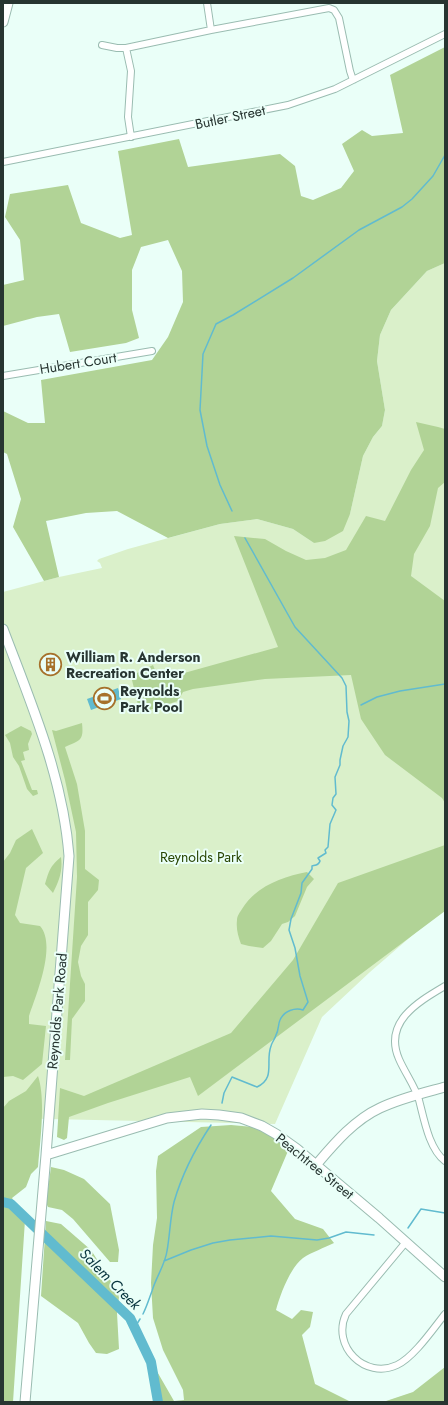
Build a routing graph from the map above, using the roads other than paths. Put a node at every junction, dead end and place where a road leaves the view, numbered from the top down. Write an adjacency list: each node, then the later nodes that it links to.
1 (8, 3): 3 (main road)
2 (207, 3): 4 (street)
3 (3, 22)
4 (211, 30): 7 (street); 8 (street)
5 (445, 34): 8 (street, Butler Street)
6 (102, 45): 7 (street)
7 (126, 48): 9 (street)
8 (353, 80): 9 (street, Butler Street)
9 (131, 137): 10 (street, Butler Street)
10 (3, 162)
11 (152, 351): 12 (street, Hubert Court)
12 (3, 376)
13 (3, 629): 17 (main road, Reynolds Park Road)
14 (445, 986): 16 (street)
15 (445, 1087): 16 (main road)
16 (418, 1095): 18 (street); 19 (main road)
17 (46, 1155): 19 (main road, Peachtree Street); 23 (main road, Reynolds Park Road)
18 (445, 1161)
19 (316, 1165): 20 (main road, Peachtree Street)
20 (406, 1242): 21 (main road, Peachtree Street); 22 (street)
21 (445, 1277)
22 (445, 1314)
23 (25, 1402)

